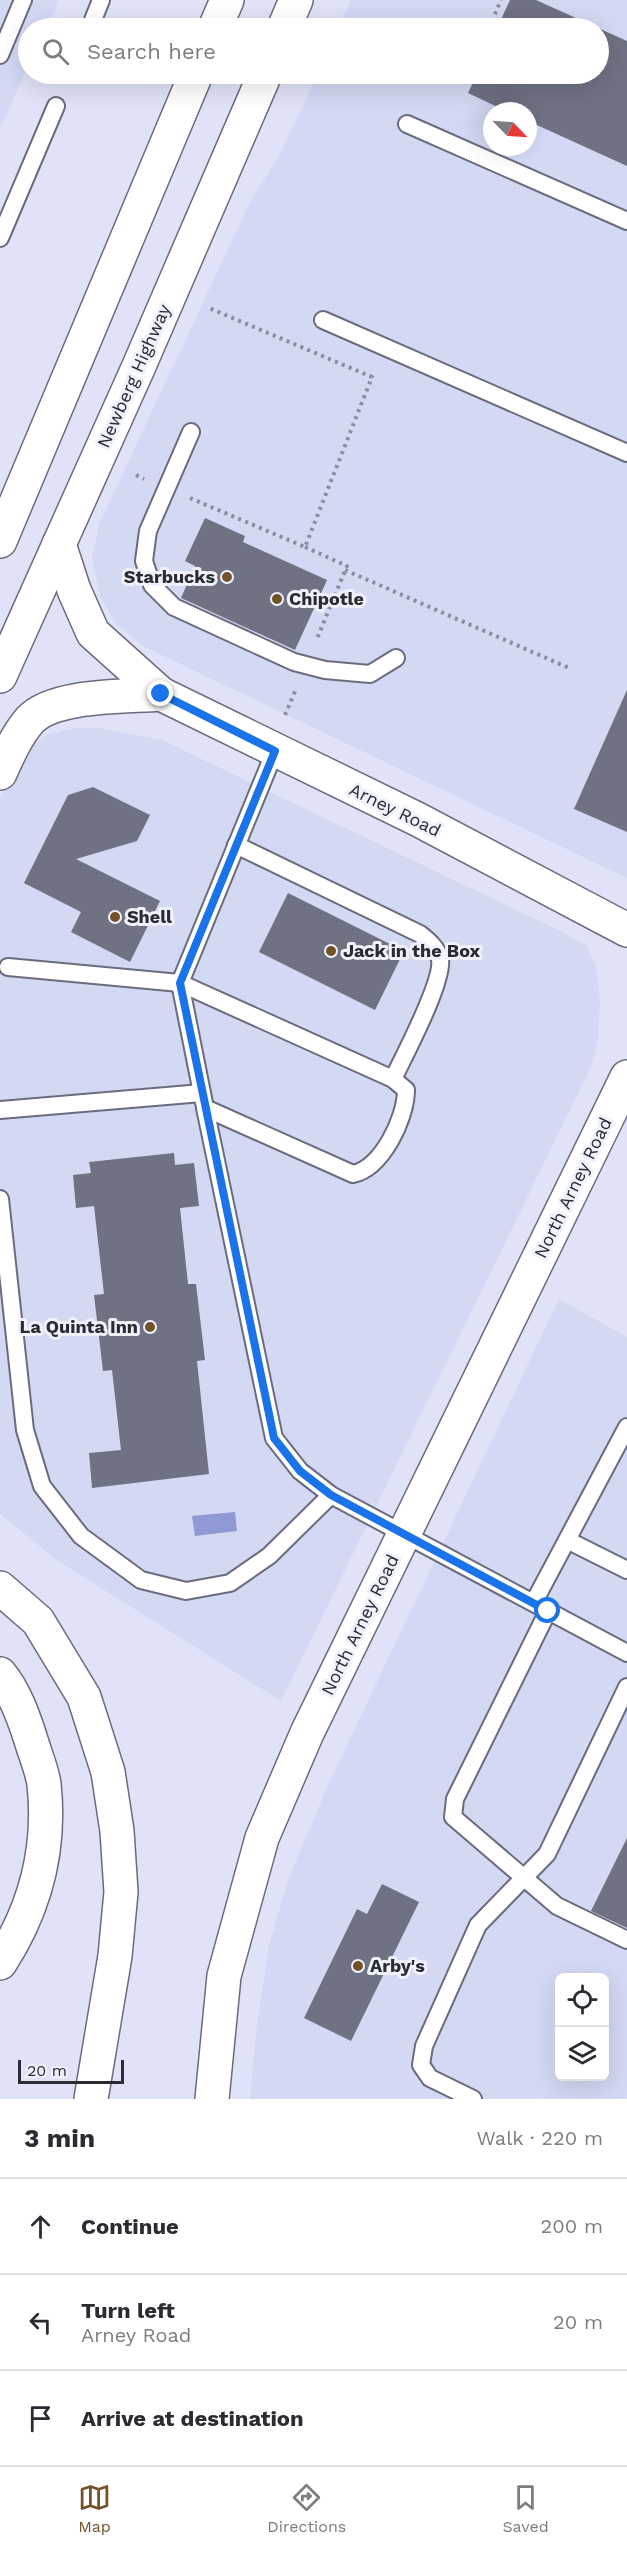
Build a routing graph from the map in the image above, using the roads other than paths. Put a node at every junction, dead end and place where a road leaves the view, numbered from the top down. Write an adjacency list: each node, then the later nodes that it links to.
1 (23, 0): 8 (lane)
2 (101, 0): 5 (lane)
3 (227, 0): 6 (main road)
4 (296, 0): 7 (main road)
5 (94, 18)
6 (219, 18)
7 (288, 18)
8 (0, 55)
9 (192, 84): 18 (main road)
10 (261, 84): 19 (main road, Newberg Highway)
11 (56, 106): 14 (lane)
12 (407, 124): 13 (lane)
13 (627, 221)
14 (0, 238)
15 (323, 320): 17 (lane)
16 (191, 432): 20 (lane)
17 (627, 453)
18 (0, 541)
19 (59, 544): 21 (main road, Newberg Highway); 22 (main road, Arney Road)
20 (396, 658)
21 (0, 676)
22 (161, 694): 23 (main road, Arney Road); 24 (main road)
23 (275, 751): 25 (lane); 26 (main road, Arney Road)
24 (0, 773)
25 (236, 845): 28 (lane); 30 (lane)
26 (627, 930)
27 (8, 967): 28 (lane)
28 (180, 983): 30 (lane); 31 (lane)
29 (627, 1077): 36 (main road, North Arney Road)
30 (393, 1079): 31 (lane)
31 (204, 1100): 32 (lane); 35 (lane)
32 (0, 1110)
33 (0, 1199): 35 (lane)
34 (627, 1427): 37 (lane)
35 (331, 1495): 36 (lane)
36 (405, 1532): 40 (lane); 49 (main road, North Arney Road)
37 (567, 1540): 38 (lane); 40 (lane)
38 (627, 1570)
39 (0, 1588): 48 (main road)
40 (534, 1602): 41 (lane)
41 (548, 1611): 42 (lane); 45 (lane)
42 (627, 1653)
43 (0, 1674): 47 (main road)
44 (627, 1687): 45 (lane)
45 (524, 1878): 46 (lane); 50 (lane)
46 (627, 1940)
47 (0, 1963)
48 (91, 2099)
49 (212, 2099)
50 (473, 2099)

